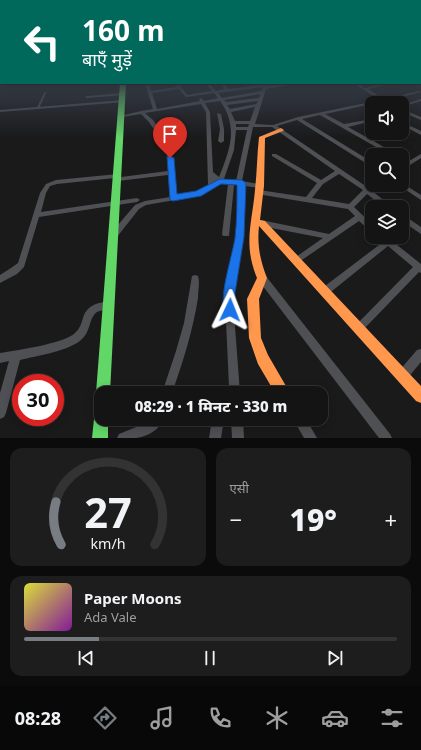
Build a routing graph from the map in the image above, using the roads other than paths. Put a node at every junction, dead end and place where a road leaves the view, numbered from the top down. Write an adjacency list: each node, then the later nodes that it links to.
1 (43, 97): 16 (lane)
2 (103, 97): 6 (street)
3 (152, 97): 17 (street)
4 (183, 97): 13 (street)
5 (200, 97): 9 (street)
6 (123, 98): 16 (street); 24 (street)
7 (220, 98): 9 (street); 11 (street)
8 (261, 98): 11 (street); 14 (street)
9 (202, 101): 13 (street); 25 (street)
10 (418, 101): 12 (street)
11 (224, 104): 20 (street)
12 (421, 104)
13 (185, 105): 17 (street)
14 (258, 105): 20 (street); 30 (street)
15 (365, 105): 23 (street)
16 (38, 108): 18 (street)
17 (155, 110): 19 (street)
18 (0, 112)
19 (141, 112): 24 (street); 36 (street)
20 (229, 112): 22 (street); 28 (street)
21 (409, 113): 27 (street)
22 (219, 114): 25 (street); 38 (street)
23 (322, 114): 26 (street); 31 (street)
24 (122, 116): 49 (street)
25 (208, 116): 47 (street)
26 (298, 118): 33 (street); 44 (street)
27 (420, 118)
28 (233, 122): 30 (street); 32 (street)
29 (365, 122): 31 (street)
30 (252, 124): 32 (street); 33 (street); 52 (street)
31 (344, 126): 37 (street)
32 (233, 128): 50 (street)
33 (277, 128): 46 (street); 55 (street)
34 (411, 128): 35 (street)
35 (421, 133)
36 (161, 136)
37 (365, 139)
38 (221, 140)
39 (367, 140): 40 (street)
40 (381, 148)
41 (274, 154): 53 (street)
42 (421, 156): 45 (street)
43 (170, 158): 48 (street)
44 (365, 161)
45 (409, 164)
46 (340, 171): 53 (street); 56 (street)
47 (210, 172): 50 (street); 54 (street)
48 (171, 173): 49 (street); 60 (street)
49 (118, 178): 65 (street); 67 (street)
50 (220, 181): 51 (street); 54 (street)
51 (231, 182): 52 (street); 73 (street)
52 (241, 183): 55 (street); 92 (street)
53 (321, 183): 63 (street)
54 (211, 186): 60 (street)
55 (259, 189): 63 (street); 71 (street)
56 (365, 189)
57 (409, 190): 61 (street)
58 (365, 192): 66 (street)
59 (370, 192): 64 (street)
60 (173, 198): 74 (street)
61 (421, 198)
62 (137, 200): 65 (street)
63 (307, 200): 66 (street)
64 (381, 200)
65 (116, 204): 67 (street); 74 (street)
66 (350, 207): 68 (street)
67 (37, 215): 81 (street)
68 (359, 217): 69 (street); 75 (street)
69 (365, 222)
70 (409, 222): 72 (street)
71 (258, 223): 75 (street); 78 (street); 80 (street)
72 (421, 231)
73 (226, 234)
74 (114, 235): 84 (street)
75 (331, 237): 78 (street)
76 (379, 244): 83 (street)
77 (391, 244): 79 (street)
78 (296, 261): 83 (street)
79 (420, 268): 85 (street)
80 (262, 278): 93 (street); 104 (street)
81 (0, 279)
82 (195, 279): 91 (street)
83 (324, 292): 85 (street)
84 (109, 305): 87 (street); 90 (street)
85 (358, 329): 89 (street)
86 (421, 354): 89 (street)
87 (16, 355): 88 (street); 95 (street)
88 (0, 358)
89 (402, 376): 94 (street)
90 (103, 386)
91 (170, 386)
92 (235, 386)
93 (279, 386)
94 (421, 396)
95 (0, 413)
96 (101, 426): 100 (street)
97 (151, 426): 101 (street)
98 (217, 426): 102 (street)
99 (303, 426): 103 (street)
100 (100, 438)
101 (123, 438)
102 (216, 438)
103 (311, 438)
104 (386, 438)

